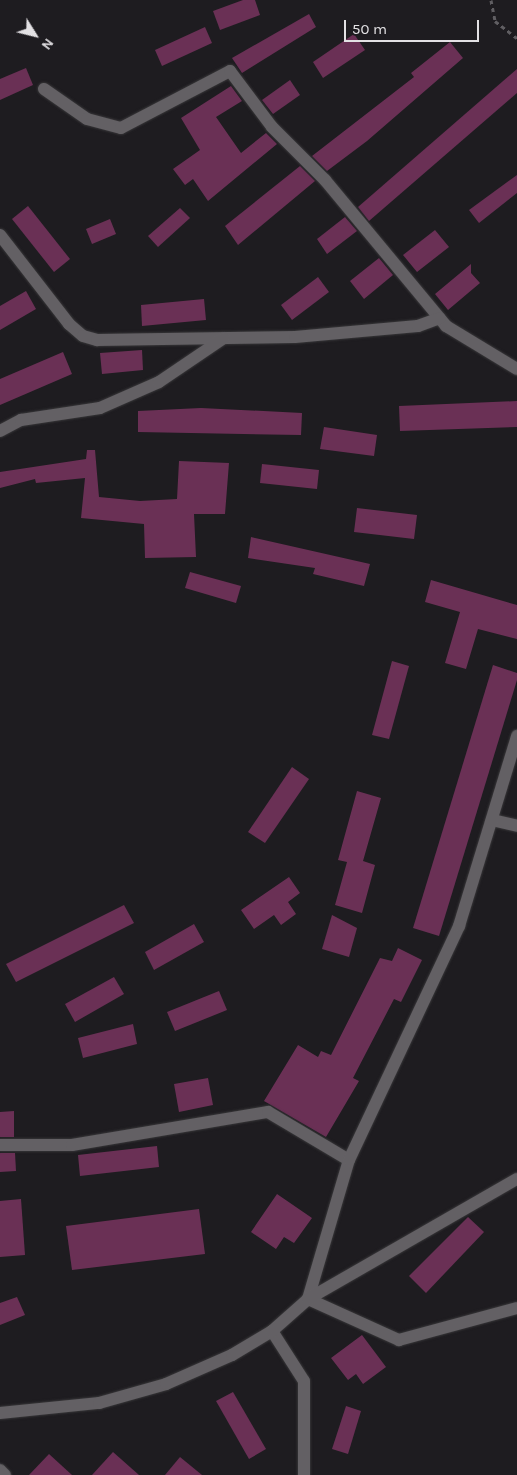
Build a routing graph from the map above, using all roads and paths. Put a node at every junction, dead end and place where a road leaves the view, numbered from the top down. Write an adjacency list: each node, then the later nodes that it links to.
1 (491, 0): 2 (path)
2 (517, 38)
3 (44, 89): 5 (street)
4 (0, 235): 6 (street)
5 (440, 318): 6 (street); 7 (street)
6 (224, 338): 8 (street)
7 (517, 369)
8 (0, 431)
9 (517, 736): 10 (street)
10 (492, 820): 11 (street); 13 (street)
11 (517, 826)
12 (0, 1145): 13 (street)
13 (349, 1160): 15 (street)
14 (517, 1179): 15 (street)
15 (308, 1299): 16 (street); 17 (street)
16 (517, 1308)
17 (272, 1331): 18 (street); 21 (street)
18 (0, 1413)
19 (0, 1470): 20 (street)
20 (5, 1475)
21 (304, 1475)

